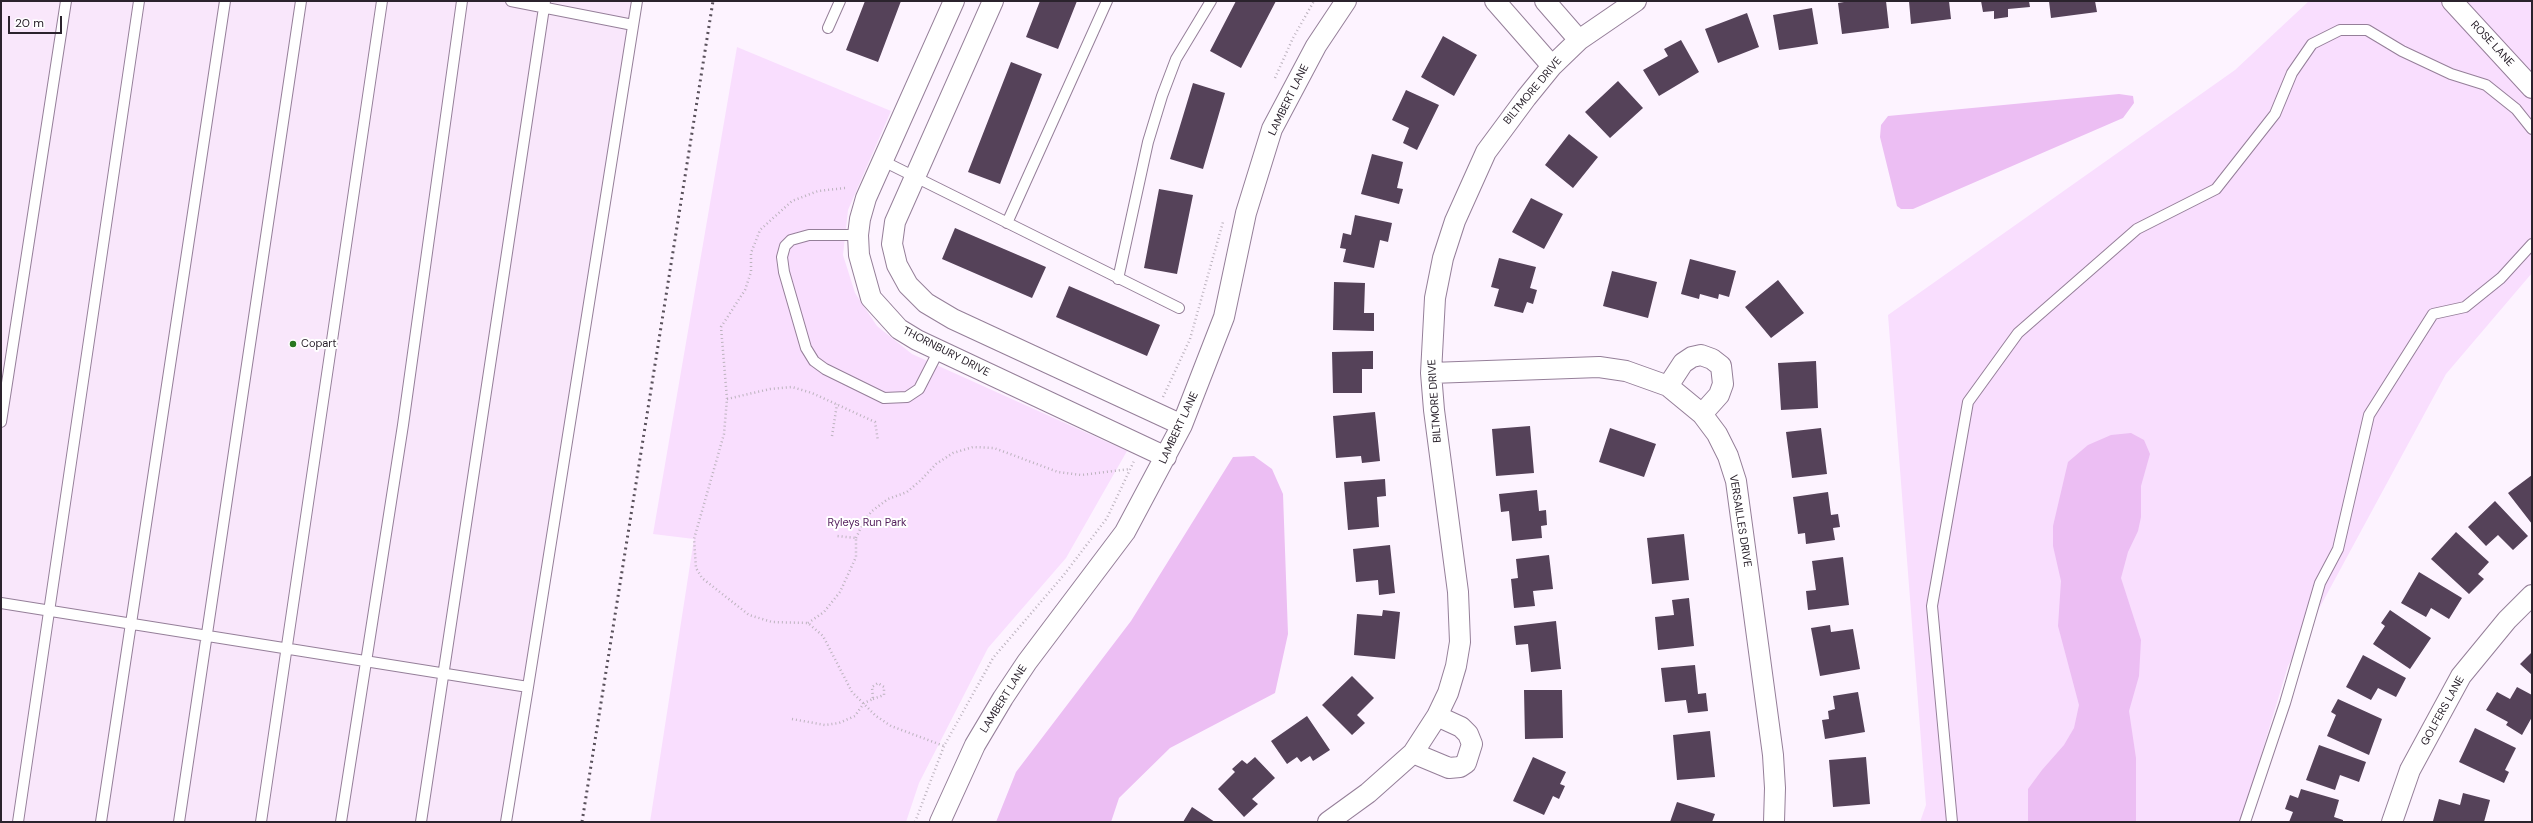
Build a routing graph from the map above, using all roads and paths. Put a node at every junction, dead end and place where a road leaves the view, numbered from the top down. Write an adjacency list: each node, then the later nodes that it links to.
1 (66, 1): 40 (lane)
2 (139, 1): 50 (lane)
3 (225, 1): 51 (lane)
4 (301, 1): 53 (lane)
5 (382, 1): 54 (lane)
6 (462, 1): 55 (lane)
7 (511, 1): 19 (lane)
8 (637, 1): 20 (lane)
9 (840, 1): 21 (lane)
10 (954, 1): 26 (street, THORNBURY DRIVE)
11 (993, 1): 27 (street)
12 (1107, 1): 29 (lane)
13 (1211, 1): 32 (lane)
14 (1346, 1): 41 (street, LAMBERT LANE)
15 (1495, 1): 23 (street)
16 (1545, 1): 22 (street)
17 (1636, 1): 22 (street, BILTMORE DRIVE)
18 (2452, 1): 24 (street, ROSE LANE)
19 (544, 4): 20 (lane); 56 (lane)
20 (633, 24): 57 (lane)
21 (828, 28)
22 (1579, 40): 23 (street, BILTMORE DRIVE)
23 (1552, 66): 35 (street, BILTMORE DRIVE)
24 (2532, 88)
25 (2532, 129): 74 (lane)
26 (883, 161): 27 (lane); 30 (street, THORNBURY DRIVE)
27 (916, 177): 29 (lane); 41 (street)
28 (845, 188): 37 (path)
29 (1008, 223): 32 (lane)
30 (858, 235): 34 (street, THORNBURY DRIVE); 34 (lane)
31 (2532, 244): 75 (lane)
32 (1118, 279): 33 (lane)
33 (1179, 308)
34 (939, 350): 44 (street, THORNBURY DRIVE)
35 (1431, 373): 36 (street, VERSAILLES DRIVE); 60 (street, BILTMORE DRIVE)
36 (1668, 386): 39 (street, VERSAILLES DRIVE); 39 (street)
37 (727, 399): 38 (path); 52 (path)
38 (837, 404): 42 (path); 43 (path)
39 (1702, 414): 73 (street, VERSAILLES DRIVE)
40 (1, 422)
41 (1182, 425): 44 (street, LAMBERT LANE)
42 (832, 436)
43 (878, 441)
44 (1166, 457): 71 (street, LAMBERT LANE)
45 (1130, 469): 47 (path)
46 (837, 536): 47 (path)
47 (856, 538): 52 (path)
48 (2532, 595): 76 (street, GOLFERS LANE)
49 (1, 603): 50 (lane)
50 (49, 610): 51 (lane); 64 (lane)
51 (131, 623): 53 (lane); 65 (lane)
52 (808, 623): 59 (path)
53 (206, 635): 54 (lane); 66 (lane)
54 (287, 647): 55 (lane); 67 (lane)
55 (366, 660): 56 (lane); 68 (lane)
56 (444, 672): 57 (lane); 69 (lane)
57 (528, 687): 70 (lane)
58 (873, 699): 58 (path); 59 (path)
59 (864, 703): 61 (path); 62 (path)
60 (1437, 716): 63 (street, BILTMORE DRIVE); 63 (street)
61 (792, 719)
62 (944, 746)
63 (1413, 753): 72 (street, BILTMORE DRIVE)
64 (18, 822)
65 (101, 822)
66 (179, 822)
67 (261, 822)
68 (341, 822)
69 (421, 822)
70 (506, 822)
71 (940, 822)
72 (1328, 822)
73 (1774, 822)
74 (1952, 822)
75 (2245, 822)
76 (2392, 822)

